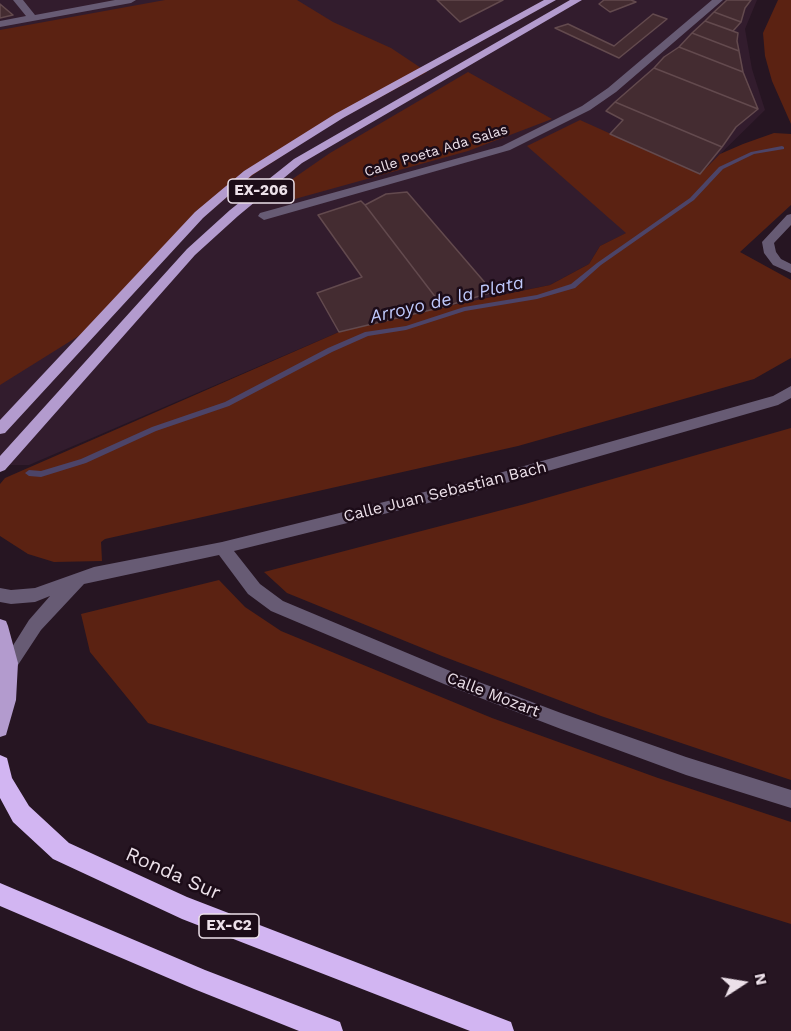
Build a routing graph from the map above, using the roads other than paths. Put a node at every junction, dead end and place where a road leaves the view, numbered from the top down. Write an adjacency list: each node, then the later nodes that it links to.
1 (18, 0): 6 (street)
2 (131, 0): 6 (street)
3 (551, 0): 12 (main road)
4 (577, 0): 13 (main road, EX-206)
5 (713, 1): 8 (street, Calle Poeta Ada Salas)
6 (32, 18): 7 (street)
7 (0, 24)
8 (264, 216)
9 (791, 218): 10 (street)
10 (791, 269)
11 (791, 392): 14 (street, Calle Juan Sebastian Bach)
12 (0, 429)
13 (0, 466)
14 (222, 548): 15 (street, Calle Juan Sebastian Bach); 21 (street, Calle Mozart)
15 (94, 574): 16 (street, Calle Juan Sebastian Bach); 18 (street, Calle Juan Sebastian Bach)
16 (0, 595)
17 (0, 626): 18 (main road)
18 (10, 663): 19 (main road)
19 (0, 729)
20 (0, 765): 24 (highway, Ronda Sur / EX-C2)
21 (791, 799)
22 (0, 894): 23 (highway)
23 (331, 1031)
24 (502, 1031)

